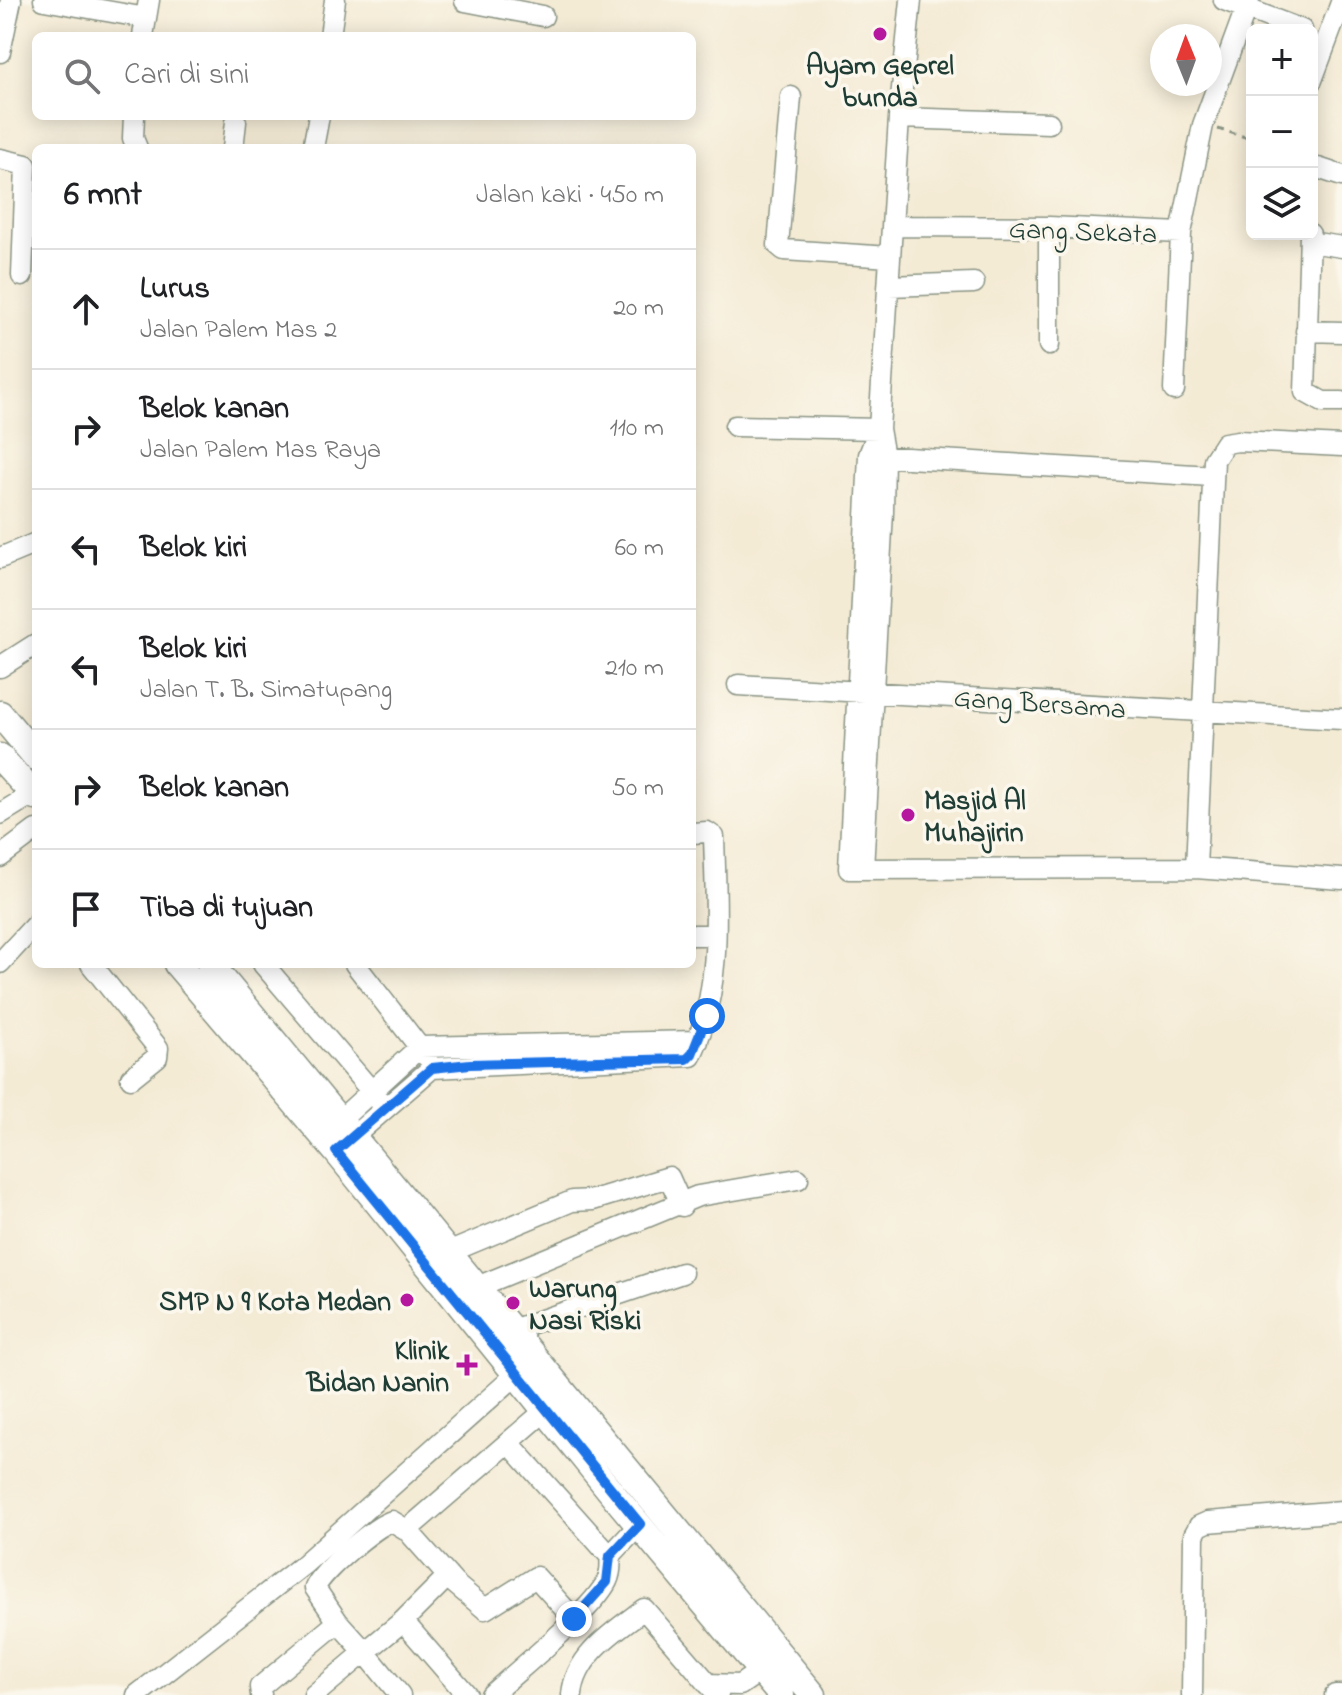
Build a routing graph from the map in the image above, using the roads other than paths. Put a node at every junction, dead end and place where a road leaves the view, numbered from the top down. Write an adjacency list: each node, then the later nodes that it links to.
1 (11, 0): 12 (street)
2 (44, 0): 10 (street)
3 (335, 0): 13 (street)
4 (464, 0): 9 (street)
5 (911, 0): 18 (street)
6 (1224, 0): 8 (street)
7 (1342, 0): 14 (street)
8 (1248, 5): 11 (street); 31 (street, Gang Sekata)
9 (543, 16)
10 (146, 18)
11 (1289, 24)
12 (3, 28): 15 (street)
13 (331, 32)
14 (1327, 40): 16 (street)
15 (0, 52)
16 (1318, 64)
17 (791, 97): 35 (street)
18 (899, 118): 22 (street); 29 (street)
19 (134, 120): 23 (street)
20 (319, 120): 25 (street)
21 (236, 122): 24 (street)
22 (1049, 123)
23 (135, 144)
24 (233, 144)
25 (316, 144)
26 (0, 159): 36 (street)
27 (1318, 168): 28 (street)
28 (1342, 176)
29 (894, 226): 30 (street, Gang Sekata); 35 (street)
30 (1049, 227): 31 (street, Gang Sekata); 41 (street)
31 (1181, 233): 42 (street)
32 (1310, 240): 39 (street)
33 (1317, 240): 34 (street)
34 (1342, 247)
35 (890, 257): 38 (street)
36 (22, 276)
37 (974, 283): 38 (street)
38 (889, 286): 45 (street)
39 (1306, 331): 40 (street); 43 (street)
40 (1342, 332)
41 (1049, 345)
42 (1174, 390)
43 (1342, 402)
44 (735, 426): 45 (street)
45 (879, 429): 47 (street)
46 (1342, 446): 48 (street)
47 (877, 456): 48 (street); 54 (street)
48 (1212, 476): 55 (street)
49 (32, 545): 50 (street)
50 (0, 558)
51 (32, 647): 52 (street)
52 (0, 667)
53 (738, 685): 54 (street, Gang Bersama)
54 (865, 691): 55 (street, Gang Bersama); 66 (street)
55 (1204, 712): 57 (street, Gang Bersama); 66 (street)
56 (0, 714): 58 (main road)
57 (1342, 719)
58 (32, 752)
59 (0, 757): 60 (main road)
60 (32, 792)
61 (32, 797): 62 (street)
62 (0, 814)
63 (32, 833): 65 (street)
64 (696, 833): 70 (street)
65 (0, 857)
66 (1196, 868): 67 (street)
67 (1342, 879)
68 (32, 928): 71 (street)
69 (696, 935): 70 (street)
70 (714, 935): 77 (street)
71 (0, 963)
72 (94, 968): 80 (street)
73 (181, 968): 82 (main road)
74 (213, 968): 82 (main road)
75 (266, 968): 81 (street)
76 (358, 968): 78 (street)
77 (698, 1041): 78 (street); 79 (street)
78 (420, 1047): 79 (street); 81 (street)
79 (432, 1068): 81 (street)
80 (131, 1078)
81 (378, 1099): 82 (street)
82 (338, 1136): 85 (main road); 89 (main road)
83 (798, 1179): 84 (street)
84 (682, 1206): 85 (street); 87 (street)
85 (450, 1252): 87 (main road)
86 (682, 1273): 88 (street)
87 (477, 1287): 88 (main road)
88 (512, 1330): 111 (main road)
89 (517, 1374): 90 (main road); 104 (street)
90 (546, 1410): 91 (street); 93 (main road)
91 (510, 1444): 94 (street); 95 (street)
92 (1342, 1511): 112 (street)
93 (640, 1524): 95 (street); 101 (main road)
94 (407, 1530): 96 (street); 99 (street)
95 (610, 1556): 97 (street)
96 (448, 1576): 97 (street); 98 (street)
97 (574, 1619): 108 (street)
98 (403, 1621): 100 (street); 107 (street)
99 (338, 1622): 100 (street); 105 (street)
100 (365, 1652): 103 (street); 106 (street)
101 (760, 1671): 102 (street); 110 (main road)
102 (713, 1690): 109 (street)
103 (390, 1692)
104 (137, 1695)
105 (261, 1695)
106 (314, 1695)
107 (467, 1695)
108 (491, 1695)
109 (572, 1695)
110 (781, 1695)
111 (813, 1695)
112 (1192, 1695)
113 (1335, 1695): 114 (street)
114 (1342, 1695)

